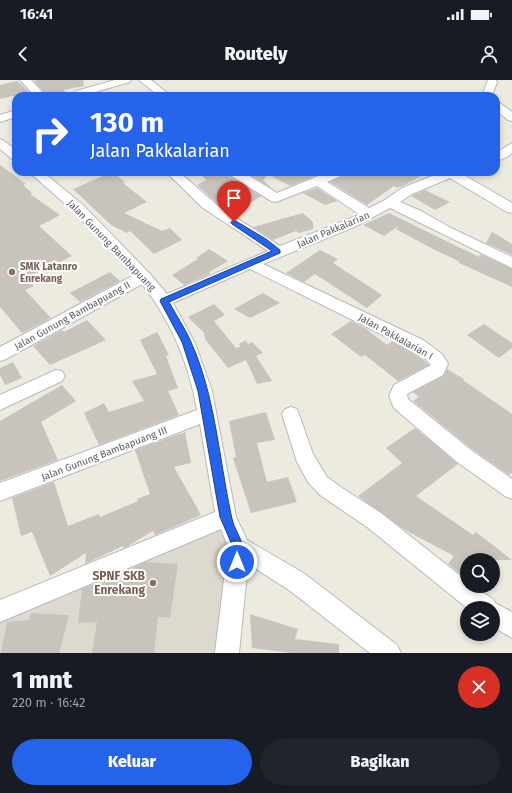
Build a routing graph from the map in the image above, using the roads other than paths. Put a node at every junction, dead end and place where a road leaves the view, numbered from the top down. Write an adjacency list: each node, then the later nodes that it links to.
1 (24, 80): 5 (street)
2 (126, 80): 6 (street)
3 (144, 80): 7 (street)
4 (492, 82): 8 (street)
5 (37, 92)
6 (87, 92)
7 (160, 92)
8 (488, 92)
9 (500, 108): 11 (street)
10 (12, 114): 12 (street)
11 (512, 118)
12 (0, 119)
13 (0, 143): 15 (street)
14 (512, 147): 16 (street)
15 (12, 153)
16 (500, 155)
17 (40, 176): 30 (street, Jalan Gunung Bambapuang)
18 (176, 176): 27 (street)
19 (240, 176): 23 (street)
20 (330, 176): 23 (street)
21 (443, 176): 24 (street, Jalan Pakkalarian)
22 (459, 176): 25 (street)
23 (318, 181): 26 (street)
24 (390, 203): 26 (street, Jalan Pakkalarian); 28 (street)
25 (512, 208)
26 (369, 214): 27 (street, Jalan Pakkalarian)
27 (278, 252): 29 (street, Jalan Pakkalarian)
28 (512, 263)
29 (251, 264): 31 (street, Jalan Pakkalarian); 37 (street, Jalan Pakkalarian I)
30 (144, 276): 31 (street, Jalan Gunung Bambapuang); 32 (street, Jalan Gunung Bambapuang II)
31 (164, 301): 35 (street, Jalan Gunung Bambapuang)
32 (0, 355)
33 (56, 376): 34 (street)
34 (0, 403)
35 (207, 414): 38 (street, Jalan Gunung Bambapuang III); 39 (street, Jalan Gunung Bambapuang)
36 (290, 414): 41 (street)
37 (512, 490)
38 (0, 492)
39 (226, 517): 40 (street, Jalan Gunung Bambapuang); 42 (street)
40 (239, 547): 45 (street, Jalan Gunung Bambapuang); 46 (street)
41 (476, 601)
42 (0, 611)
43 (500, 618): 44 (street)
44 (512, 626)
45 (227, 653)
46 (389, 653)

